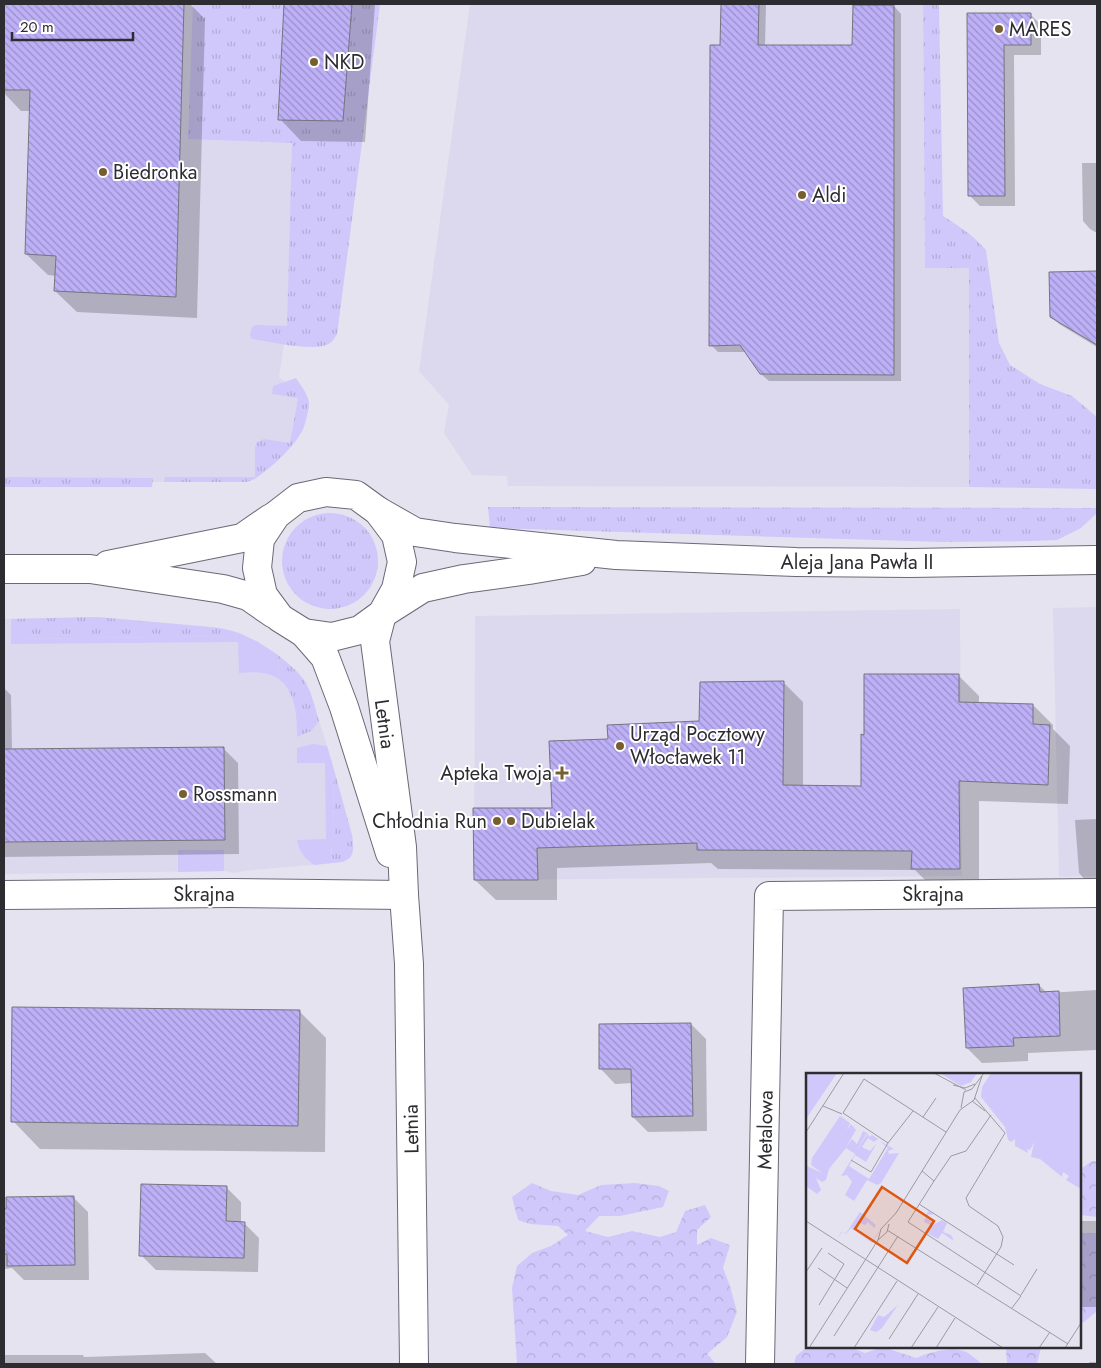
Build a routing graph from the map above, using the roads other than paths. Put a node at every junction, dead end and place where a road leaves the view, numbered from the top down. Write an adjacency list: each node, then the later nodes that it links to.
1 (378, 511): 2 (street); 3 (street, Aleja Jana Pawła II); 7 (street)
2 (276, 515): 6 (street); 8 (street)
3 (616, 555): 4 (street, Aleja Jana Pawła II); 7 (street, Aleja Jana Pawła II)
4 (1097, 560)
5 (4, 569): 6 (street)
6 (90, 569): 8 (street)
7 (382, 614): 9 (street); 12 (street, Letnia)
8 (280, 618): 9 (street)
9 (304, 633): 12 (street, Letnia)
10 (1097, 893): 13 (street, Skrajna)
11 (4, 895): 12 (street, Skrajna)
12 (404, 895): 14 (street, Letnia)
13 (768, 896): 15 (street, Metalowa)
14 (414, 1364)
15 (760, 1364)

